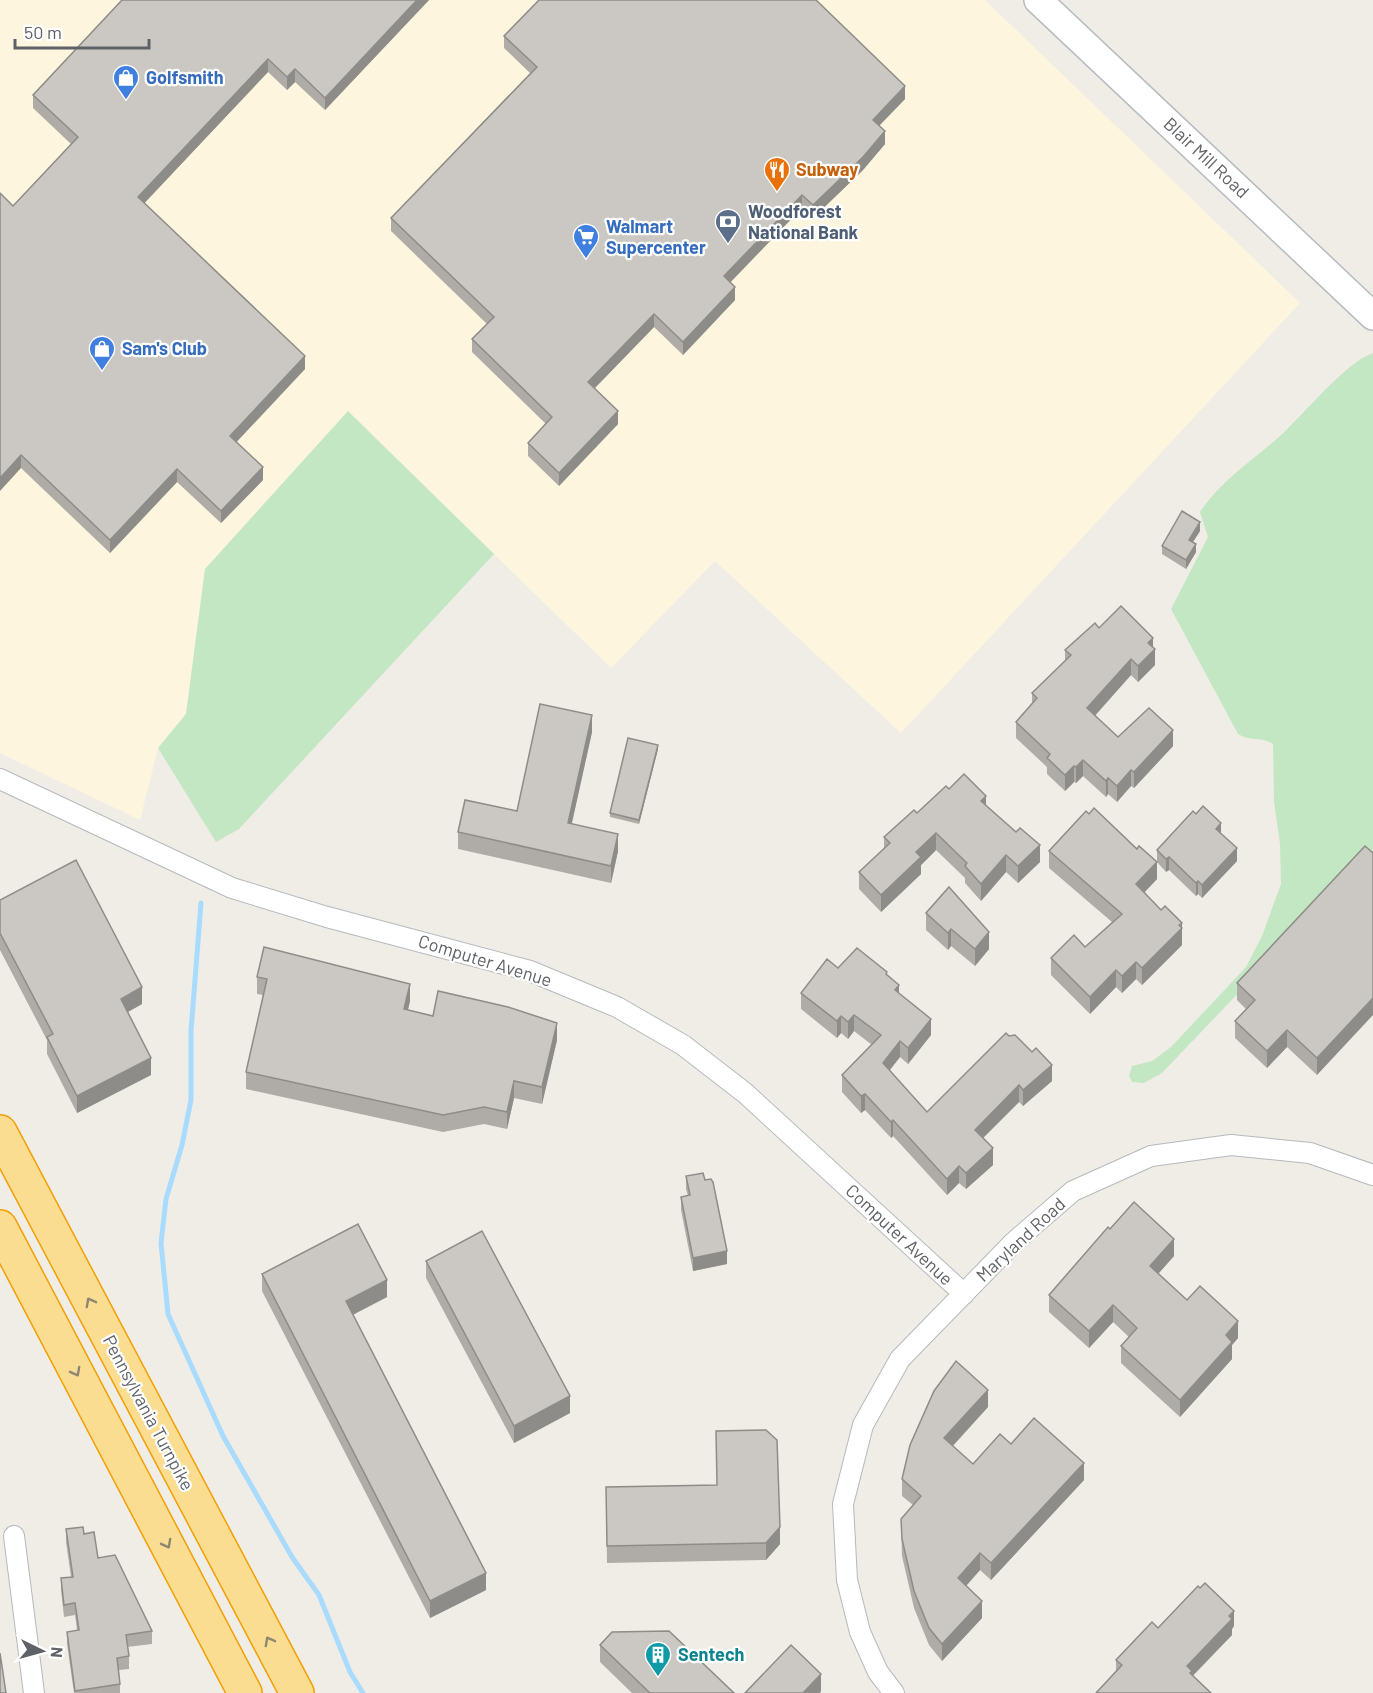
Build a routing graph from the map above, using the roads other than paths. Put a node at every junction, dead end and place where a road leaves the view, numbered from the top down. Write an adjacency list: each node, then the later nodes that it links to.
1 (1038, 0): 2 (main road, Blair Mill Road)
2 (1373, 316)
3 (0, 779): 7 (street, Computer Avenue)
4 (0, 1132): 11 (highway, Pennsylvania Turnpike, one-way to 4)
5 (1373, 1175): 7 (street, Maryland Road)
6 (0, 1227): 10 (highway, one-way to 10)
7 (964, 1294): 12 (street, Maryland Road)
8 (14, 1536): 9 (street)
9 (34, 1693)
10 (245, 1693)
11 (297, 1693)
12 (894, 1693)

